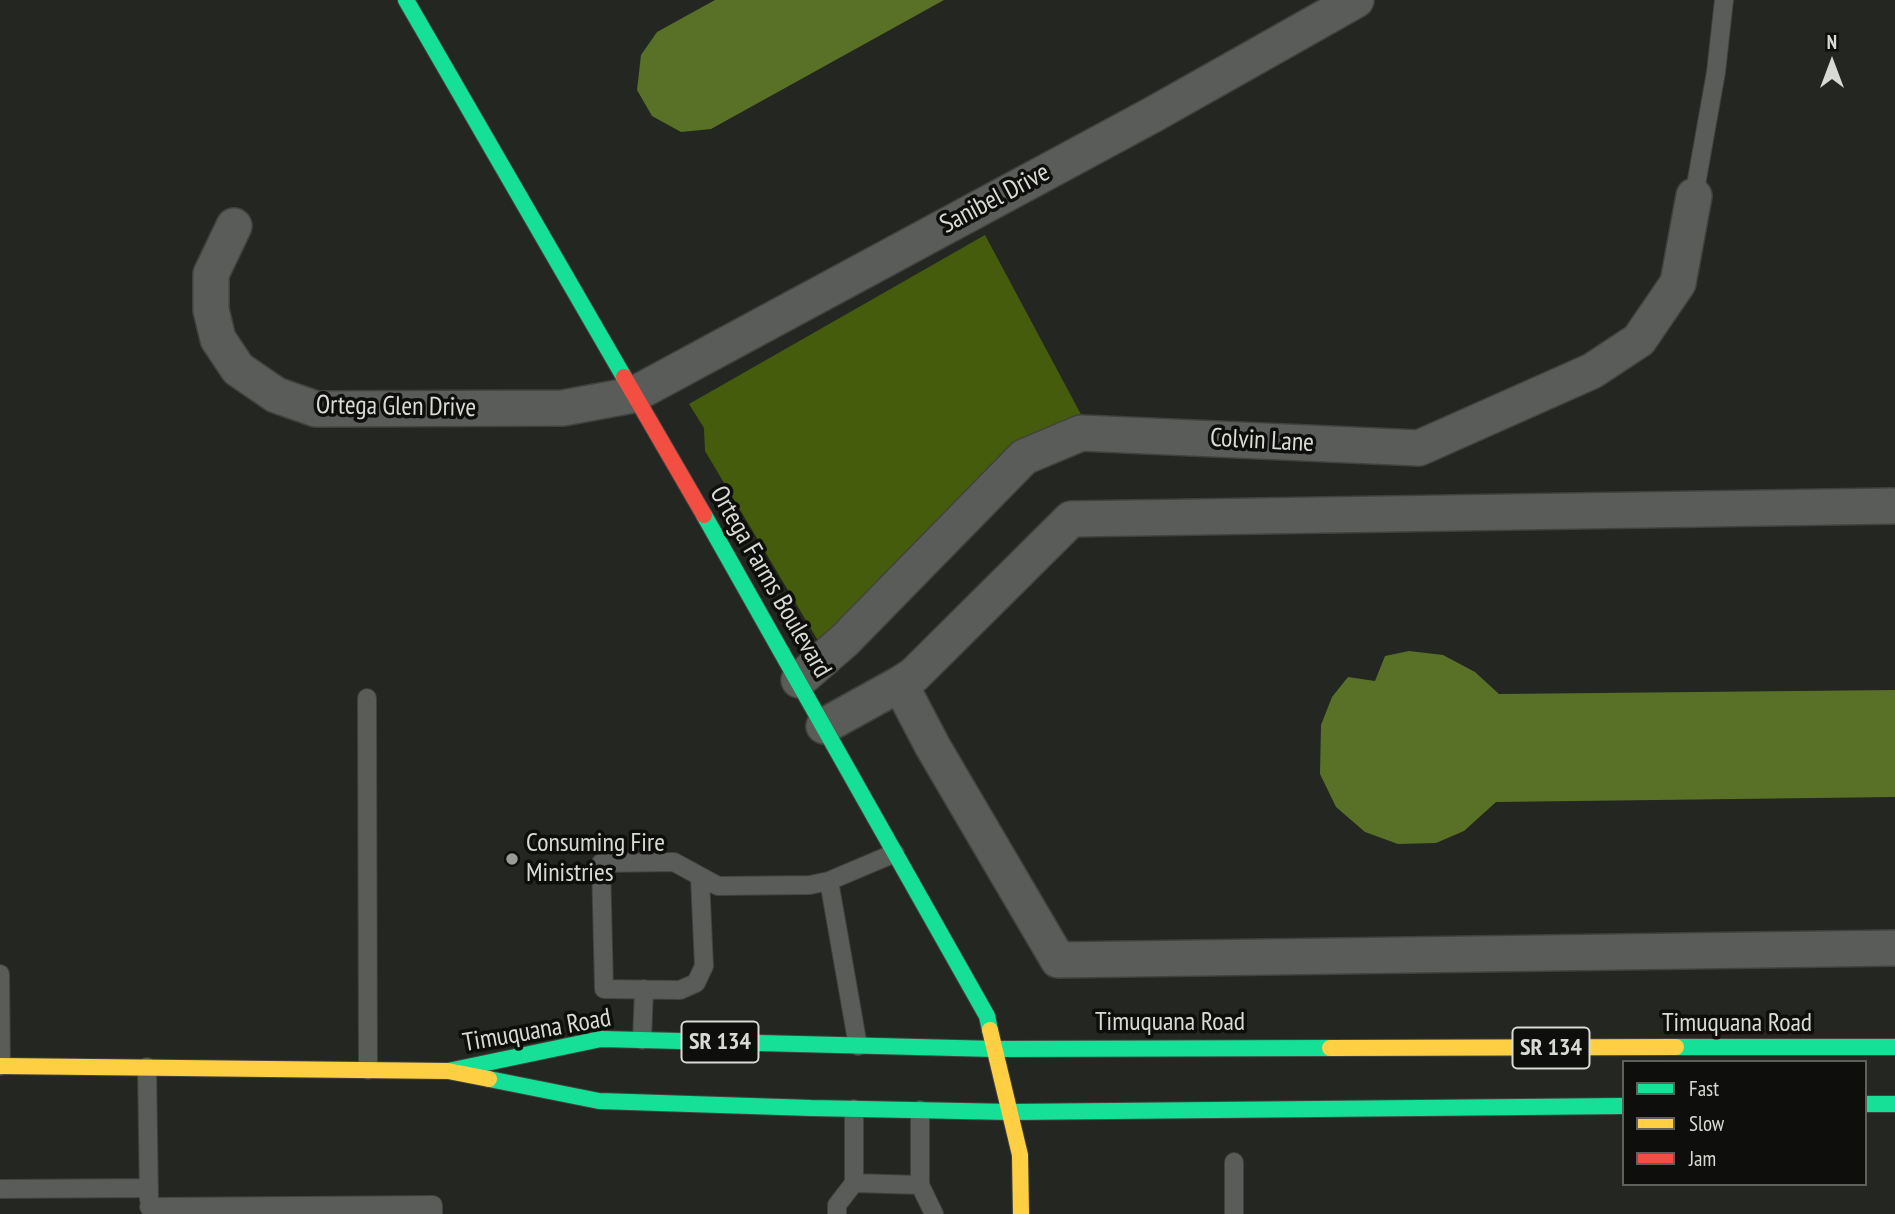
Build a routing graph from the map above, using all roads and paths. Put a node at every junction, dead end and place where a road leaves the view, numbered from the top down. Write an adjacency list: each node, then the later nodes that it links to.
1 (406, 0): 6 (main road, Ortega Farms Boulevard)
2 (1356, 0): 6 (street, Sanibel Drive)
3 (1724, 0): 4 (lane)
4 (1694, 196): 8 (street, Colvin Lane)
5 (234, 226): 6 (street, Ortega Glen Drive)
6 (633, 395): 8 (main road, Ortega Farms Boulevard)
7 (1892, 506): 9 (street)
8 (799, 680): 11 (main road, Ortega Farms Boulevard)
9 (900, 684): 11 (street); 15 (street)
10 (367, 698): 25 (lane)
11 (824, 726): 12 (main road, Ortega Farms Boulevard)
12 (895, 853): 14 (lane); 21 (main road, Ortega Farms Boulevard)
13 (701, 878): 14 (lane); 17 (lane); 17 (lane)
14 (829, 881): 19 (lane)
15 (1895, 948)
16 (0, 974): 23 (lane)
17 (644, 989): 18 (lane)
18 (642, 1040): 19 (main road, Timuquana Road / SR 134); 26 (main road, Timuquana Road / SR 134)
19 (858, 1046): 21 (main road, Timuquana Road / SR 134)
20 (1895, 1047): 22 (main road, Timuquana Road / SR 134)
21 (995, 1049): 22 (main road, Timuquana Road / SR 134); 32 (main road, Ortega Farms Boulevard)
22 (1746, 1056)
23 (1, 1066): 24 (main road, Timuquana Road / SR 134)
24 (147, 1067): 25 (main road, Timuquana Road / SR 134); 36 (lane)
25 (369, 1070): 26 (main road, Timuquana Road / SR 134)
26 (448, 1071): 30 (main road, Timuquana Road / SR 134)
27 (1867, 1104): 28 (main road)
28 (1895, 1104)
29 (1622, 1106): 32 (main road, Timuquana Road / SR 134)
30 (854, 1109): 31 (main road, Timuquana Road / SR 134); 34 (lane)
31 (920, 1110): 32 (main road, Timuquana Road / SR 134); 35 (lane)
32 (1010, 1112): 42 (main road, Ortega Farms Boulevard)
33 (1234, 1162): 43 (lane)
34 (854, 1184): 35 (lane); 40 (lane)
35 (920, 1185): 41 (lane)
36 (149, 1188): 37 (lane); 38 (lane)
37 (0, 1189)
38 (149, 1210): 39 (lane)
39 (433, 1214)
40 (837, 1214)
41 (934, 1214)
42 (1021, 1214)
43 (1234, 1214)

